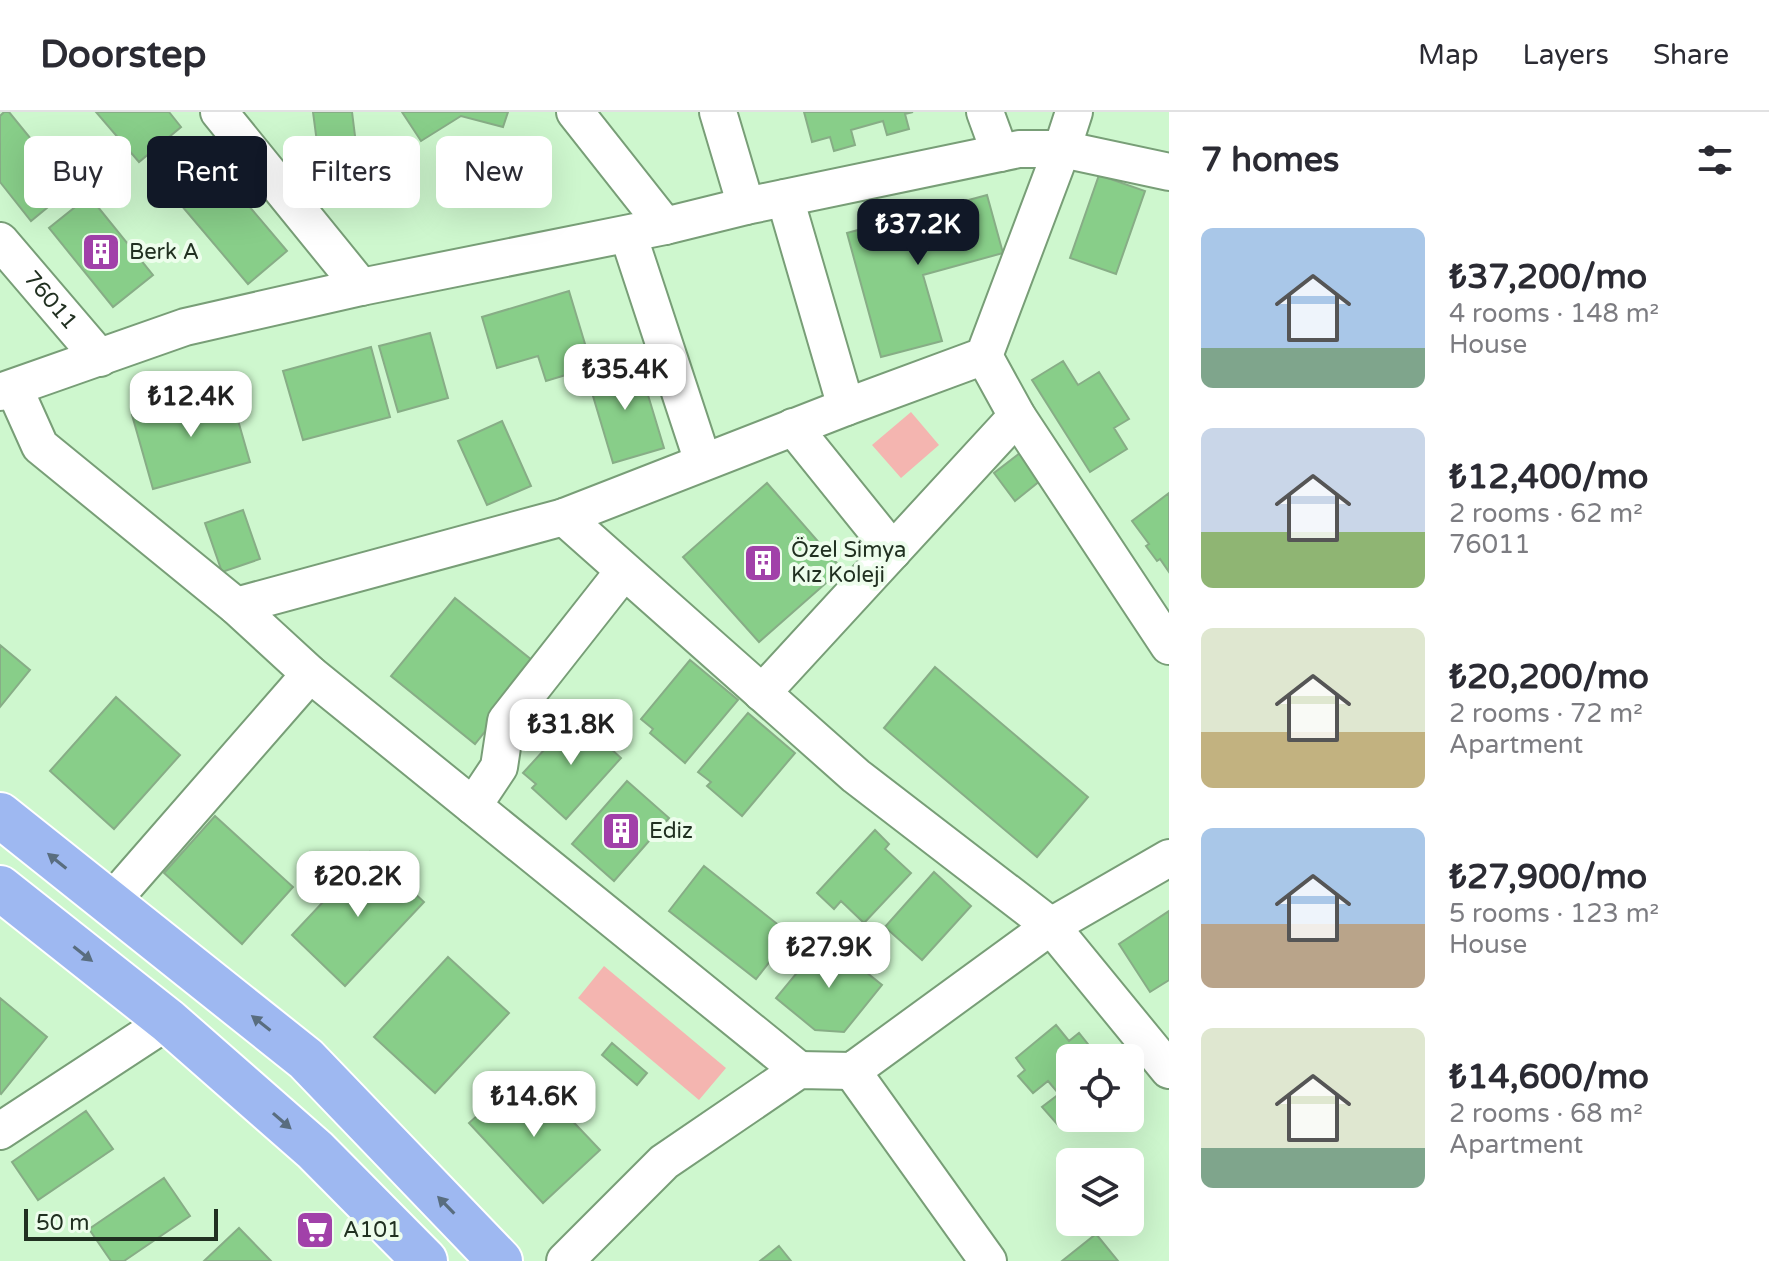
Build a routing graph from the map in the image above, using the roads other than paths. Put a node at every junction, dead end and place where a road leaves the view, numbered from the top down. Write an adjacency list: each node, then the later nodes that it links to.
1 (219, 112): 14 (street)
2 (575, 112): 11 (street)
3 (718, 112): 10 (street)
4 (985, 112): 7 (street)
5 (1074, 112): 6 (street)
6 (1062, 149): 7 (street); 8 (street); 15 (street)
7 (1000, 153): 9 (street)
8 (1169, 172)
9 (785, 198): 10 (street); 18 (street)
10 (746, 206): 11 (street)
11 (665, 226): 12 (street)
12 (628, 234): 14 (street); 21 (street)
13 (0, 241): 16 (street, 76011)
14 (361, 287): 16 (street)
15 (984, 356): 18 (street); 19 (street)
16 (100, 358): 17 (street)
17 (7, 390): 25 (street)
18 (846, 407): 20 (street)
19 (1017, 416): 23 (street); 26 (street)
20 (793, 427): 21 (street); 23 (street)
21 (703, 462): 22 (street)
22 (564, 517): 24 (street); 25 (street)
23 (893, 551): 28 (street)
24 (624, 571): 28 (street); 29 (street)
25 (236, 606): 27 (street)
26 (1167, 639)
27 (310, 674): 29 (street); 33 (street)
28 (762, 693): 34 (street)
29 (473, 806): 36 (street)
30 (0, 815): 33 (main road, one-way to 30)
31 (1169, 858): 34 (street)
32 (0, 888): 35 (main road, one-way to 35)
33 (110, 903): 41 (main road, one-way to 33)
34 (1051, 926): 37 (street); 38 (street)
35 (168, 1021): 39 (street); 40 (main road, one-way to 40)
36 (799, 1070): 38 (street); 42 (street)
37 (1169, 1070)
38 (852, 1071): 43 (street)
39 (0, 1131)
40 (425, 1261)
41 (500, 1261)
42 (565, 1261)
43 (988, 1261)

